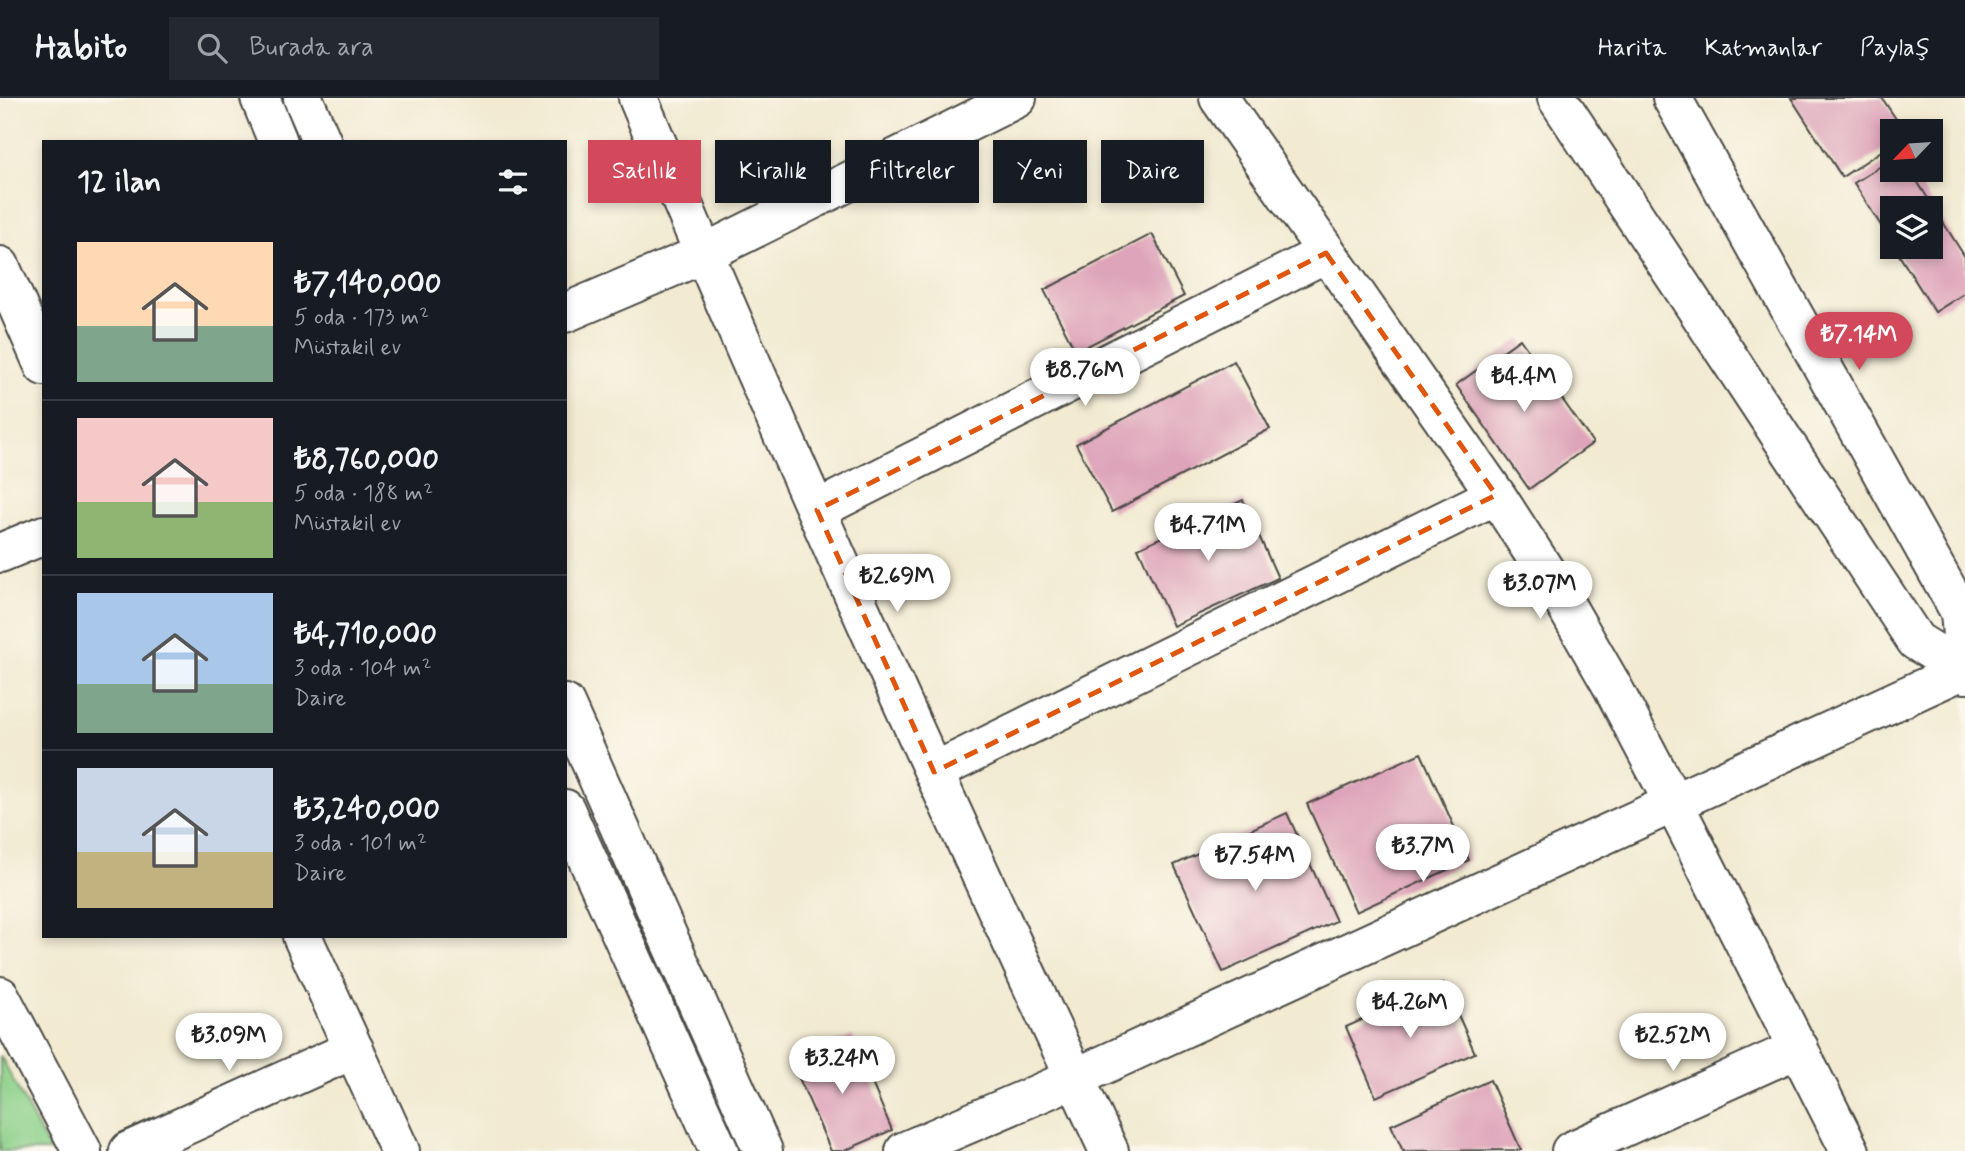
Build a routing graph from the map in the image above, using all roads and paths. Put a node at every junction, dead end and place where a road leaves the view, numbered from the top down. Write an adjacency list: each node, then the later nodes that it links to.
1 (260, 98): 8 (street)
2 (303, 98): 9 (street)
3 (638, 98): 11 (street)
4 (1017, 98): 11 (street)
5 (1219, 98): 10 (street)
6 (1557, 98): 19 (street)
7 (1672, 98): 19 (street)
8 (277, 140)
9 (320, 140)
10 (1325, 253): 15 (street); 16 (street)
11 (703, 254): 13 (street); 16 (street)
12 (0, 266): 14 (street)
13 (567, 312)
14 (42, 361)
15 (1496, 495): 21 (street); 22 (street)
16 (817, 510): 21 (street)
17 (42, 535): 18 (street)
18 (0, 553)
19 (1964, 671): 22 (street)
20 (567, 709): 33 (street)
21 (934, 772): 28 (street)
22 (1673, 802): 26 (street); 28 (street)
23 (567, 813): 32 (street)
24 (303, 938): 27 (street)
25 (0, 996): 29 (street)
26 (1799, 1048): 36 (street); 37 (street)
27 (354, 1049): 30 (street); 31 (street)
28 (1075, 1078): 34 (street); 35 (street)
29 (82, 1151)
30 (129, 1151)
31 (401, 1151)
32 (719, 1151)
33 (762, 1151)
34 (905, 1151)
35 (1109, 1151)
36 (1571, 1151)
37 (1850, 1151)

